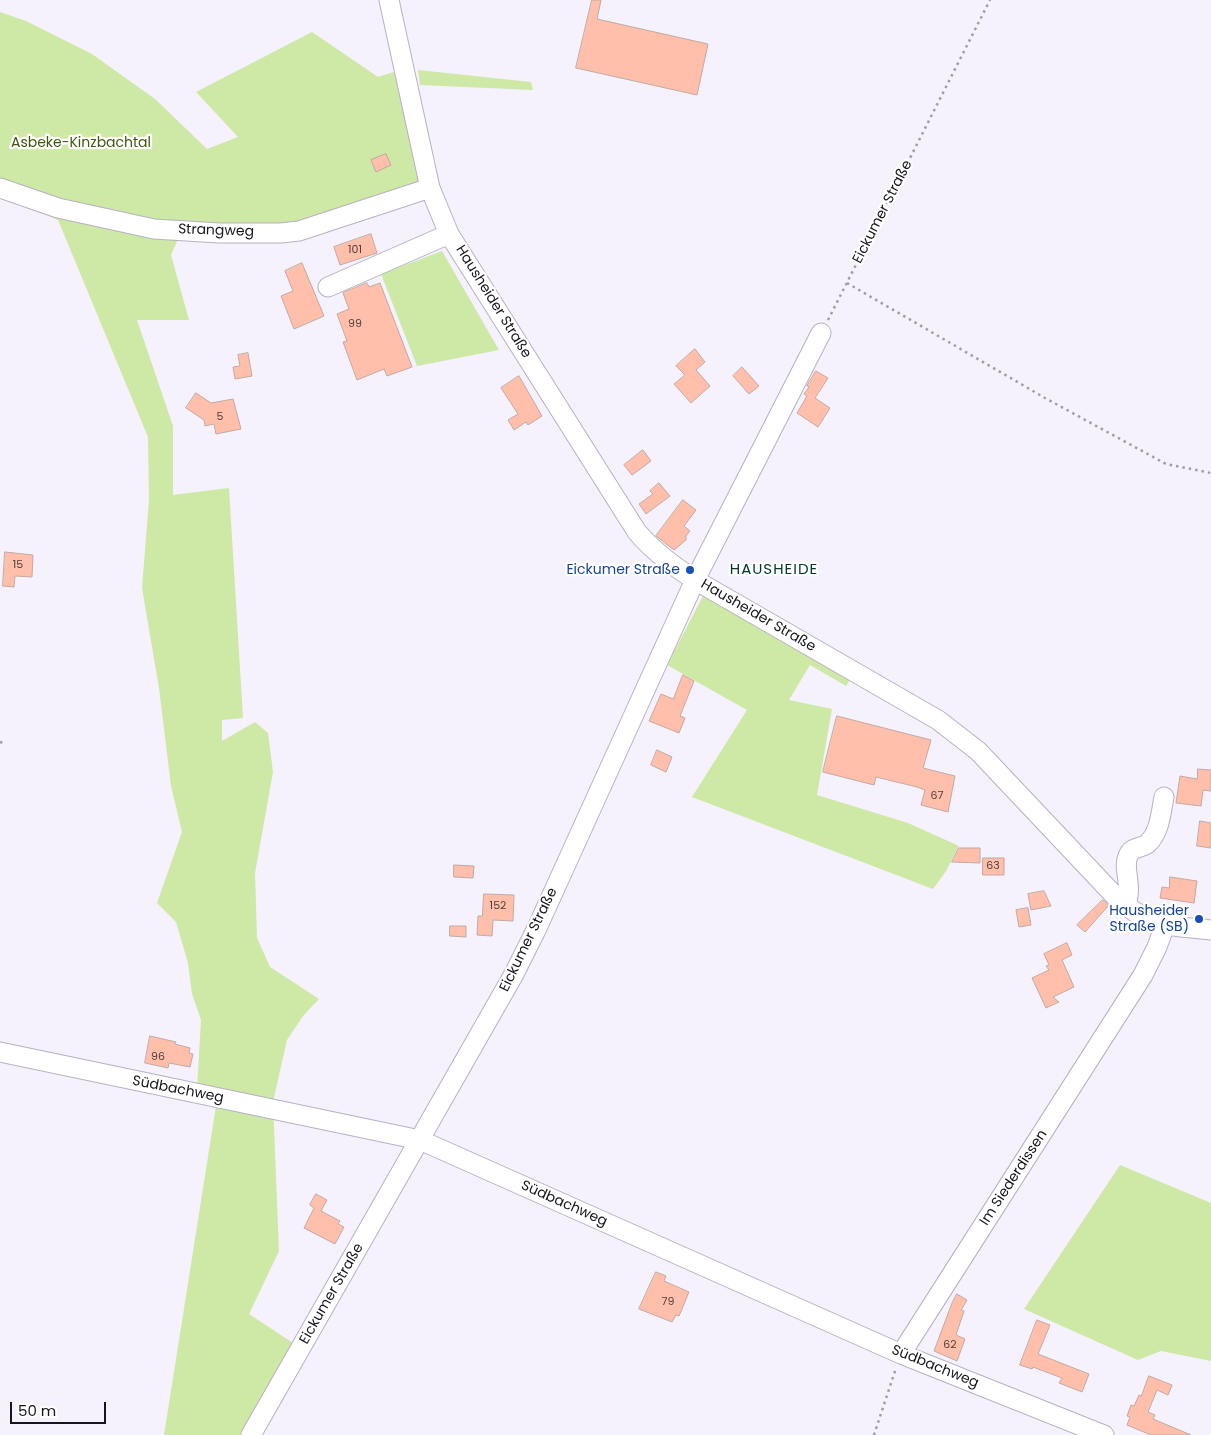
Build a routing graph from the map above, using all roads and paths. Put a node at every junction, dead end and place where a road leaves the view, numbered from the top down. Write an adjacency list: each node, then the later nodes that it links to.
1 (389, 0): 4 (street, Hausheider Straße)
2 (990, 0): 6 (path, Eickumer Straße)
3 (0, 188): 4 (street, Strangweg)
4 (430, 188): 5 (street, Hausheider Straße)
5 (449, 234): 7 (street); 10 (street, Hausheider Straße)
6 (847, 282): 8 (path, Eickumer Straße); 9 (path)
7 (328, 287)
8 (821, 333): 10 (street, Eickumer Straße)
9 (1211, 473)
10 (695, 580): 12 (street, Hausheider Straße); 16 (street, Eickumer Straße)
11 (1164, 797): 12 (street)
12 (1125, 906): 13 (street, Hausheider Straße)
13 (1165, 925): 14 (street, Hausheider Straße); 17 (street, Im Siederdissen)
14 (1211, 930)
15 (0, 1052): 16 (street, Südbachweg)
16 (420, 1140): 17 (street, Südbachweg); 18 (street, Eickumer Straße)
17 (901, 1354): 19 (path); 20 (street, Südbachweg)
18 (251, 1435)
19 (874, 1435)
20 (1104, 1435)

